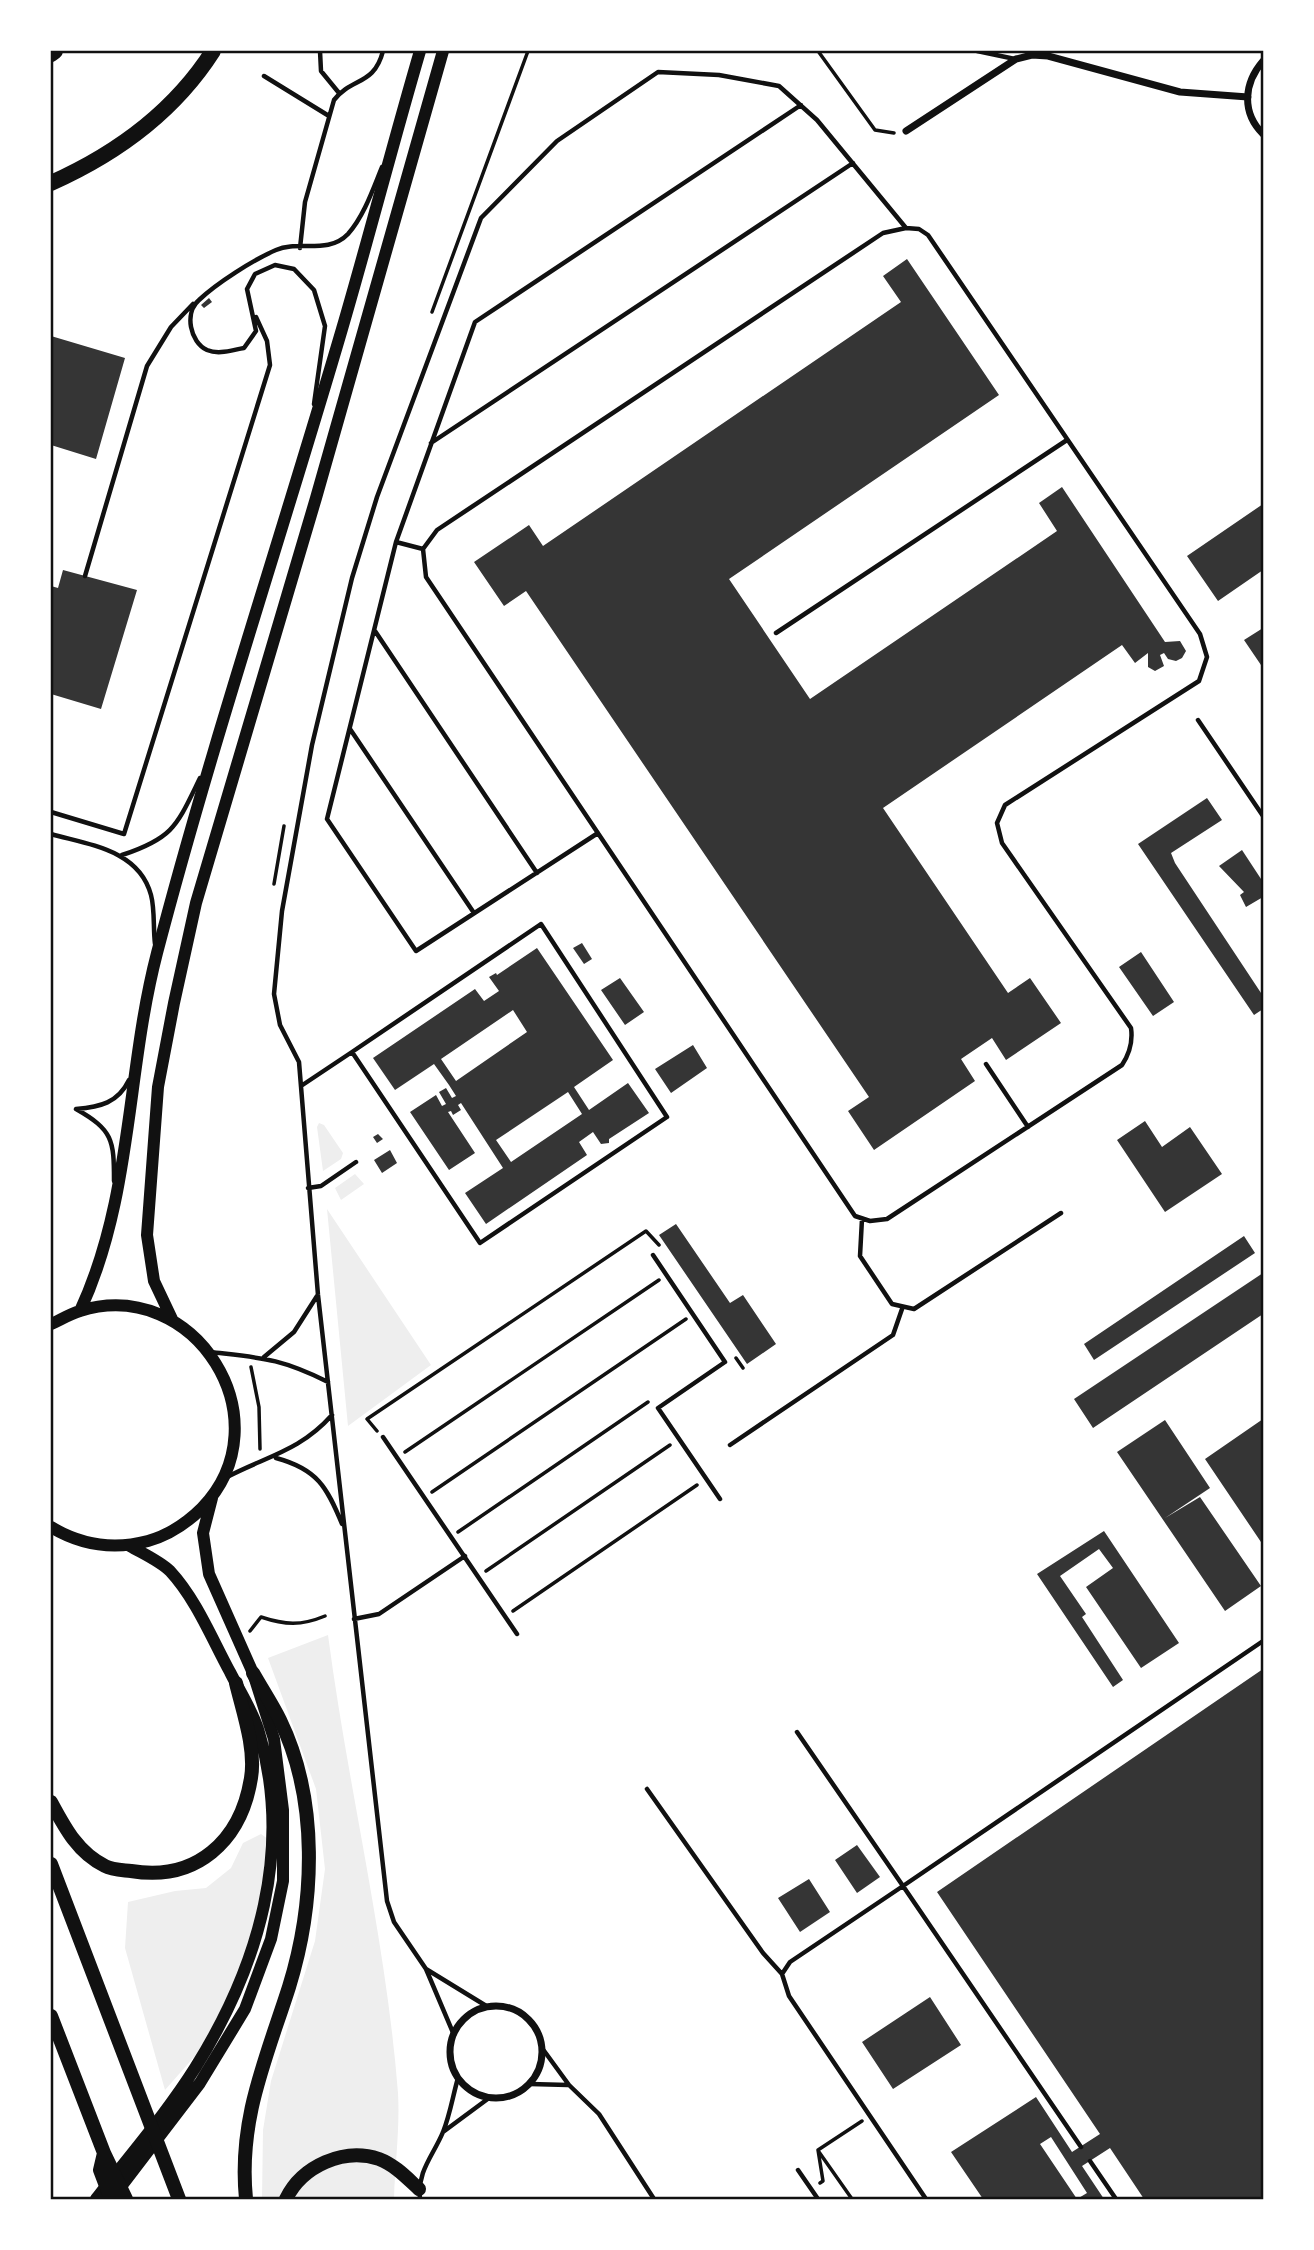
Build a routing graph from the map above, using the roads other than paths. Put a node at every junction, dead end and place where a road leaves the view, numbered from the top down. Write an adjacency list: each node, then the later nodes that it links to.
1 (213, 51): 18 (highway)
2 (320, 51): 10 (lane)
3 (383, 51): 10 (lane)
4 (420, 51): 14 (main road)
5 (443, 51): 56 (main road)
6 (977, 51): 7 (lane)
7 (1016, 59): 11 (street); 15 (street)
8 (1263, 61): 11 (street)
9 (264, 76): 13 (lane)
10 (339, 93): 13 (lane)
11 (1248, 97): 16 (street)
12 (801, 105): 17 (lane); 25 (lane); 45 (lane)
13 (329, 116): 20 (lane)
14 (398, 127): 20 (lane); 23 (main road)
15 (906, 131)
16 (1263, 134)
17 (853, 163): 19 (lane); 25 (lane)
18 (51, 183)
19 (906, 228): 24 (lane); 27 (lane)
20 (300, 248): 21 (lane)
21 (197, 301): 22 (lane); 28 (lane)
22 (252, 308): 23 (lane); 34 (lane)
23 (313, 418): 33 (main road)
24 (1067, 440): 30 (lane); 46 (lane)
25 (431, 443): 26 (lane)
26 (396, 542): 27 (lane); 29 (lane)
27 (423, 549): 36 (lane)
28 (85, 576)
29 (374, 630): 32 (lane); 39 (lane)
30 (776, 634)
31 (1198, 720): 35 (lane)
32 (350, 728): 40 (lane); 40 (lane)
33 (214, 752): 38 (lane); 41 (main road)
34 (51, 812)
35 (1263, 817)
36 (598, 833): 39 (lane); 51 (lane)
37 (51, 834): 38 (lane)
38 (121, 855): 41 (lane)
39 (537, 873): 40 (lane)
40 (474, 914)
41 (156, 955): 44 (main road)
42 (352, 1052): 42 (lane); 45 (lane)
43 (986, 1064): 46 (lane)
44 (136, 1067): 50 (main road); 50 (lane)
45 (301, 1087): 48 (lane)
46 (1028, 1127): 51 (lane)
47 (356, 1162): 48 (lane)
48 (308, 1188): 53 (lane)
49 (1061, 1213): 54 (lane)
50 (114, 1215): 55 (main road)
51 (862, 1219): 54 (lane)
52 (653, 1255): 67 (lane)
53 (317, 1295): 59 (lane); 60 (lane)
54 (902, 1309): 63 (lane)
55 (80, 1311): 56 (main road); 57 (main road)
56 (172, 1319): 58 (main road)
57 (51, 1324)
58 (210, 1352): 59 (lane); 65 (main road)
59 (264, 1357): 60 (lane)
60 (328, 1383): 61 (lane)
61 (332, 1415): 64 (lane); 69 (lane)
62 (383, 1437): 71 (lane)
63 (730, 1445)
64 (275, 1457): 65 (lane); 69 (lane)
65 (223, 1479): 66 (main road)
66 (212, 1498): 70 (main road); 75 (main road)
67 (720, 1499)
68 (51, 1527): 70 (main road)
69 (344, 1528): 72 (lane)
70 (130, 1546): 76 (main road)
71 (464, 1556): 72 (lane); 73 (lane)
72 (354, 1619): 82 (lane)
73 (517, 1634)
74 (1263, 1641): 81 (lane)
75 (253, 1673): 99 (main road); 102 (highway)
76 (236, 1684): 79 (highway); 98 (main road)
77 (797, 1732): 81 (lane)
78 (647, 1789): 83 (lane)
79 (51, 1802)
80 (51, 1864): 101 (highway)
81 (903, 1886): 83 (lane); 93 (lane)
82 (426, 1969): 84 (lane); 86 (lane)
83 (782, 1973): 106 (lane)
84 (488, 2007): 86 (street); 87 (street)
85 (51, 2016): 94 (highway)
86 (454, 2035): 88 (street)
87 (542, 2048): 89 (street); 90 (lane)
88 (458, 2078): 91 (street); 92 (lane)
89 (530, 2084): 90 (lane); 91 (street)
90 (569, 2085): 104 (lane)
91 (489, 2098): 92 (lane)
92 (443, 2133): 97 (lane)
93 (1081, 2147)
94 (104, 2153): 99 (highway); 100 (highway)
95 (1090, 2161): 107 (lane)
96 (798, 2170): 105 (lane)
97 (419, 2194): 103 (highway)
98 (96, 2199)
99 (111, 2199)
100 (126, 2199)
101 (178, 2199)
102 (246, 2199)
103 (286, 2199)
104 (654, 2199)
105 (818, 2199)
106 (926, 2199)
107 (1116, 2199)

